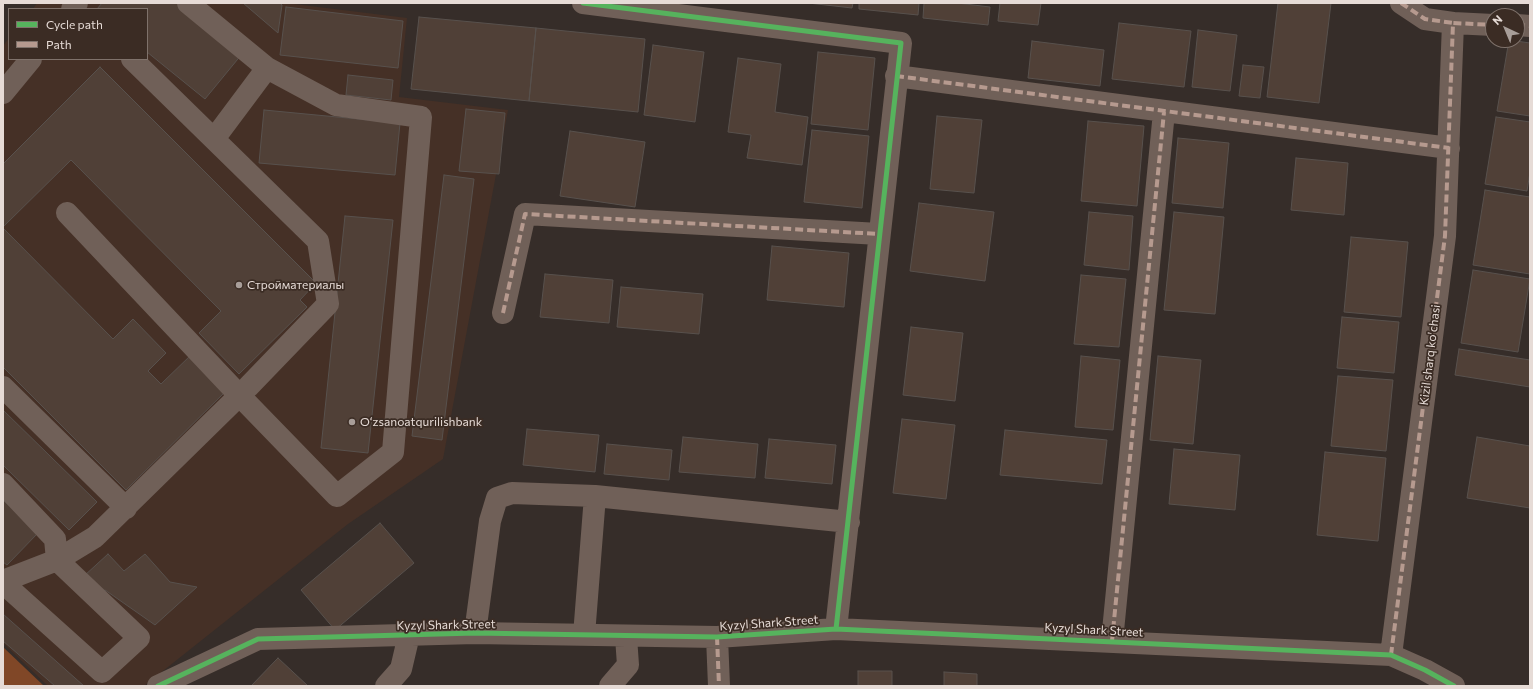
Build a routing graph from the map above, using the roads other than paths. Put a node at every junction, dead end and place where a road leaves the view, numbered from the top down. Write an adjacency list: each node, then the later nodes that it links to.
1 (188, 3): 8 (street)
2 (583, 3): 9 (street)
3 (1401, 3): 4 (street)
4 (1453, 23): 5 (street); 13 (street, Kizil sharq ko'chasi)
5 (1485, 24)
6 (30, 60): 10 (street)
7 (133, 60): 12 (street)
8 (267, 68): 12 (street); 18 (street)
9 (896, 76): 11 (street); 15 (street)
10 (3, 93)
11 (1164, 112): 13 (street); 31 (street)
12 (214, 139): 18 (street)
13 (1449, 148): 32 (street, Kizil sharq ko'chasi)
14 (67, 213): 18 (street)
15 (879, 234): 16 (street); 22 (street)
16 (503, 313)
17 (3, 387): 21 (street)
18 (239, 395): 21 (street)
19 (3, 484): 23 (street)
20 (595, 496): 22 (street); 26 (street); 28 (street)
21 (126, 508): 23 (street)
22 (849, 522): 25 (street)
23 (57, 560): 24 (street); 24 (street)
24 (3, 582)
25 (836, 629): 30 (street, Kyzyl Shark Street); 31 (street, Kyzyl Shark Street)
26 (475, 633): 27 (street, Kyzyl Shark Street); 28 (street, Kyzyl Shark Street)
27 (408, 635): 33 (street, Kyzyl Shark Street); 34 (street)
28 (584, 636): 29 (street, Kyzyl Shark Street)
29 (626, 637): 30 (street, Kyzyl Shark Street); 35 (street)
30 (717, 637): 36 (street)
31 (1112, 641): 32 (street, Kyzyl Shark Street)
32 (1391, 655): 37 (street)
33 (158, 686)
34 (386, 686)
35 (610, 686)
36 (719, 686)
37 (1454, 686)

